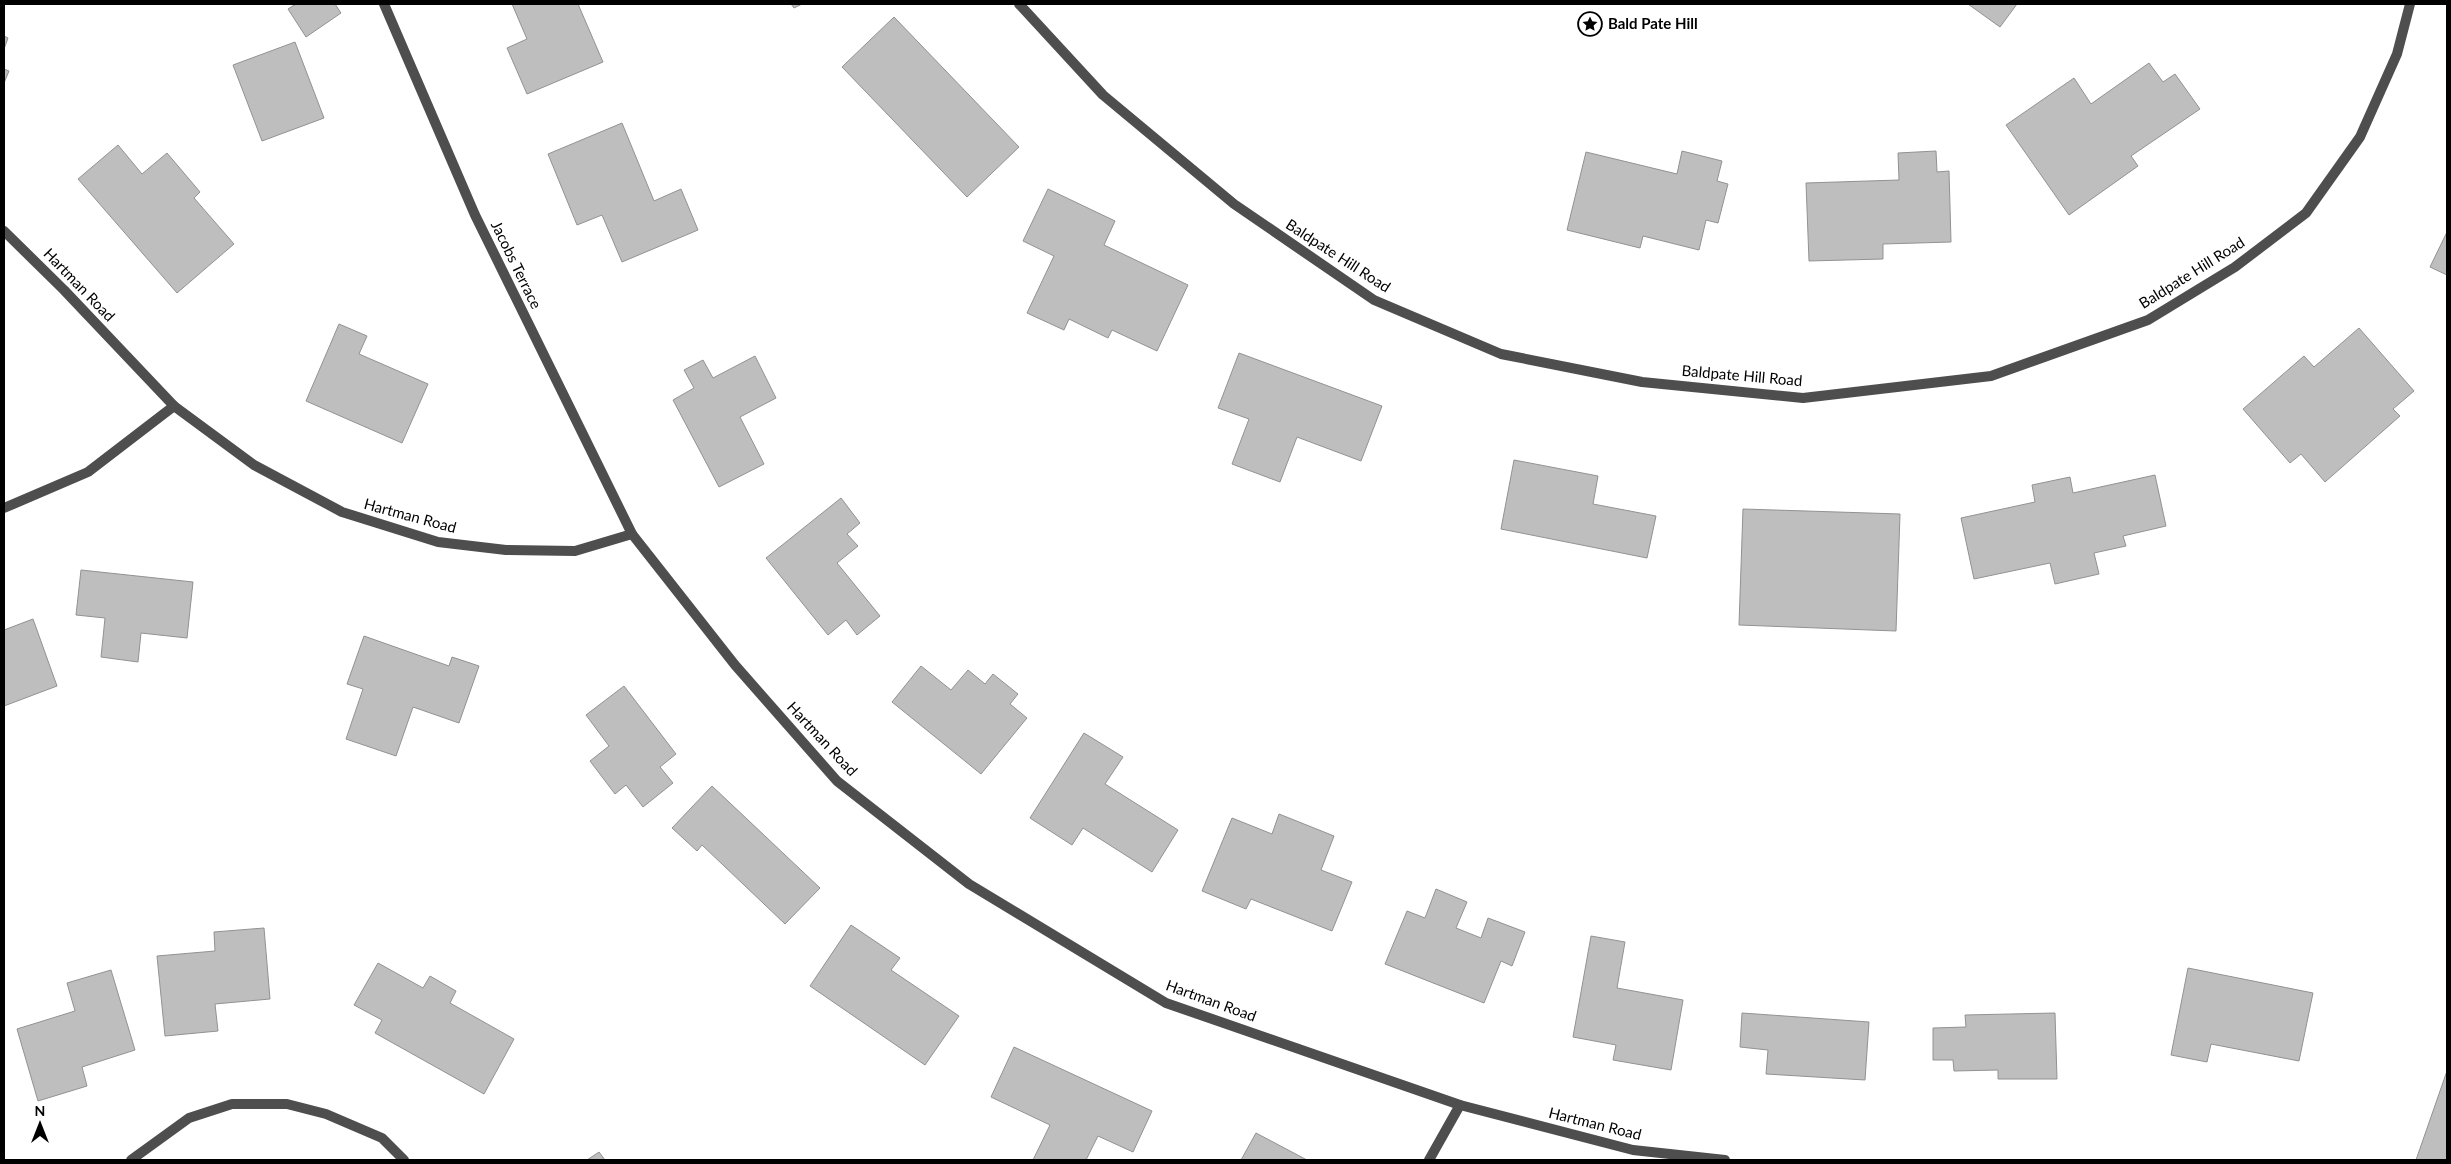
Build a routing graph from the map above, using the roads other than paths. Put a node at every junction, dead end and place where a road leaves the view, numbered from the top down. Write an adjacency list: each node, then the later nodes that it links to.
1 (384, 4): 7 (street, Jacobs Terrace)
2 (1019, 4): 3 (street, Baldpate Hill Road)
3 (2410, 4)
4 (4, 230): 5 (street, Hartman Road)
5 (174, 406): 6 (street); 7 (street, Hartman Road)
6 (4, 508)
7 (632, 534): 8 (street, Hartman Road)
8 (1460, 1105): 11 (street); 12 (street, Hartman Road)
9 (131, 1160): 10 (street)
10 (404, 1160)
11 (1429, 1160)
12 (1725, 1160)

